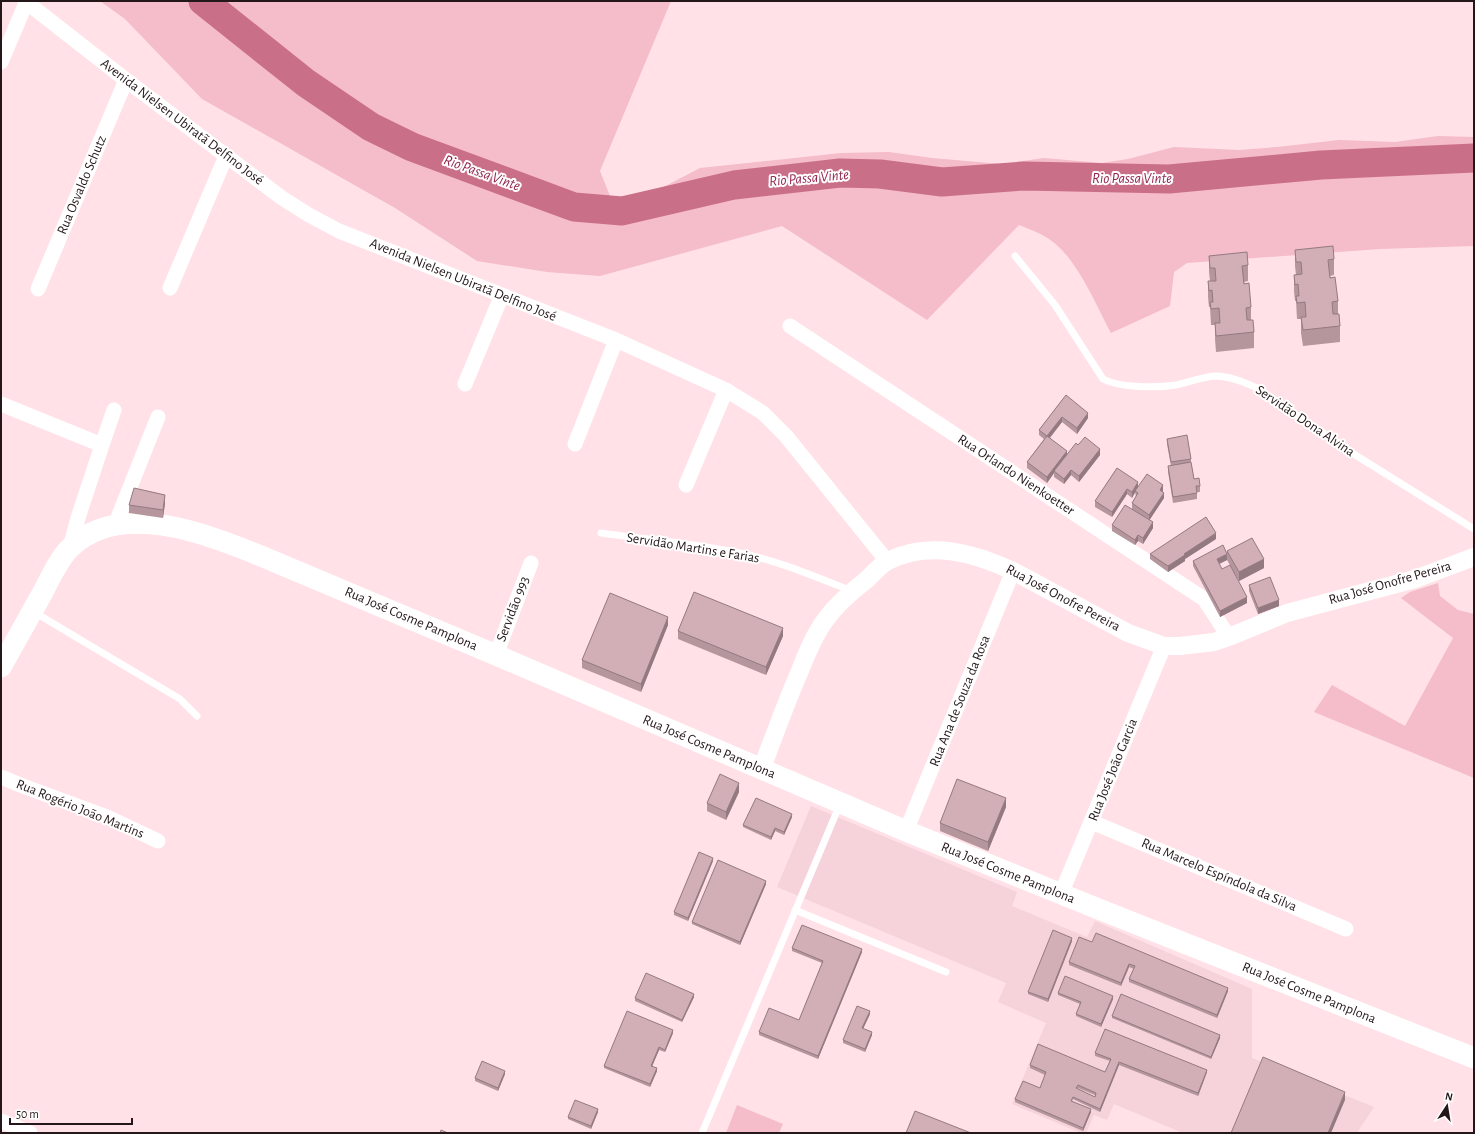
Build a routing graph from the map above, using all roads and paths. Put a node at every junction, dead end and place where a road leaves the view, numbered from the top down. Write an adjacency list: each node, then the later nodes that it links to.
1 (26, 2): 2 (street); 3 (street, Avenida Nielsen Ubiratã Delfino José)
2 (1, 62)
3 (126, 80): 4 (street, Avenida Nielsen Ubiratã Delfino José); 7 (street, Rua Osvaldo Schutz)
4 (226, 156): 6 (street); 8 (street, Avenida Nielsen Ubiratã Delfino José)
5 (1015, 256): 20 (lane, Servidão Dona Alvina)
6 (170, 288)
7 (38, 289)
8 (502, 295): 10 (street, Avenida Nielsen Ubiratã Delfino José); 11 (street)
9 (790, 326): 29 (street, Rua Orlando Nienkoetter)
10 (616, 340): 12 (street, Avenida Nielsen Ubiratã Delfino José); 16 (street)
11 (465, 384)
12 (726, 390): 18 (street); 24 (street, Avenida Nielsen Ubiratã Delfino José)
13 (1, 404): 17 (street)
14 (114, 410): 17 (street)
15 (158, 417): 19 (street)
16 (576, 444)
17 (102, 445): 22 (street)
18 (686, 485)
19 (115, 525): 22 (main road, Rua José Cosme Pamplona); 32 (main road, Rua José Cosme Pamplona)
20 (1474, 529)
21 (601, 534): 27 (lane, Servidão Martins e Farias)
22 (70, 548): 28 (main road, Rua José Cosme Pamplona)
23 (1474, 557): 29 (street, Rua José Onofre Pereira)
24 (887, 561): 26 (street, Rua José Onofre Pereira); 27 (street, Rua José Onofre Pereira)
25 (531, 563): 32 (street, Servidão 993)
26 (1014, 571): 30 (street, Rua José Onofre Pereira); 38 (street, Rua Ana de Souza da Rosa)
27 (853, 591): 34 (street, Rua José Onofre Pereira)
28 (32, 611): 31 (main road, Rua José Cosme Pamplona); 33 (lane)
29 (1229, 637): 30 (street, Rua José Onofre Pereira)
30 (1164, 646): 37 (street, Rua José João Garcia)
31 (4, 655)
32 (496, 655): 34 (main road, Rua José Cosme Pamplona)
33 (197, 716)
34 (761, 770): 36 (main road, Rua José Cosme Pamplona)
35 (1, 777): 39 (street, Rua Rogério João Martins)
36 (840, 804): 38 (main road, Rua José Cosme Pamplona); 41 (lane)
37 (1092, 822): 40 (street, Rua José João Garcia); 42 (street, Rua Marcelo Espíndola da Silva)
38 (906, 831): 40 (main road, Rua José Cosme Pamplona)
39 (158, 840)
40 (1062, 894): 44 (main road, Rua José Cosme Pamplona)
41 (796, 910): 43 (lane); 47 (lane)
42 (1346, 929)
43 (946, 972)
44 (1474, 1058)
45 (1, 1121): 46 (street)
46 (30, 1133)
47 (702, 1133)

